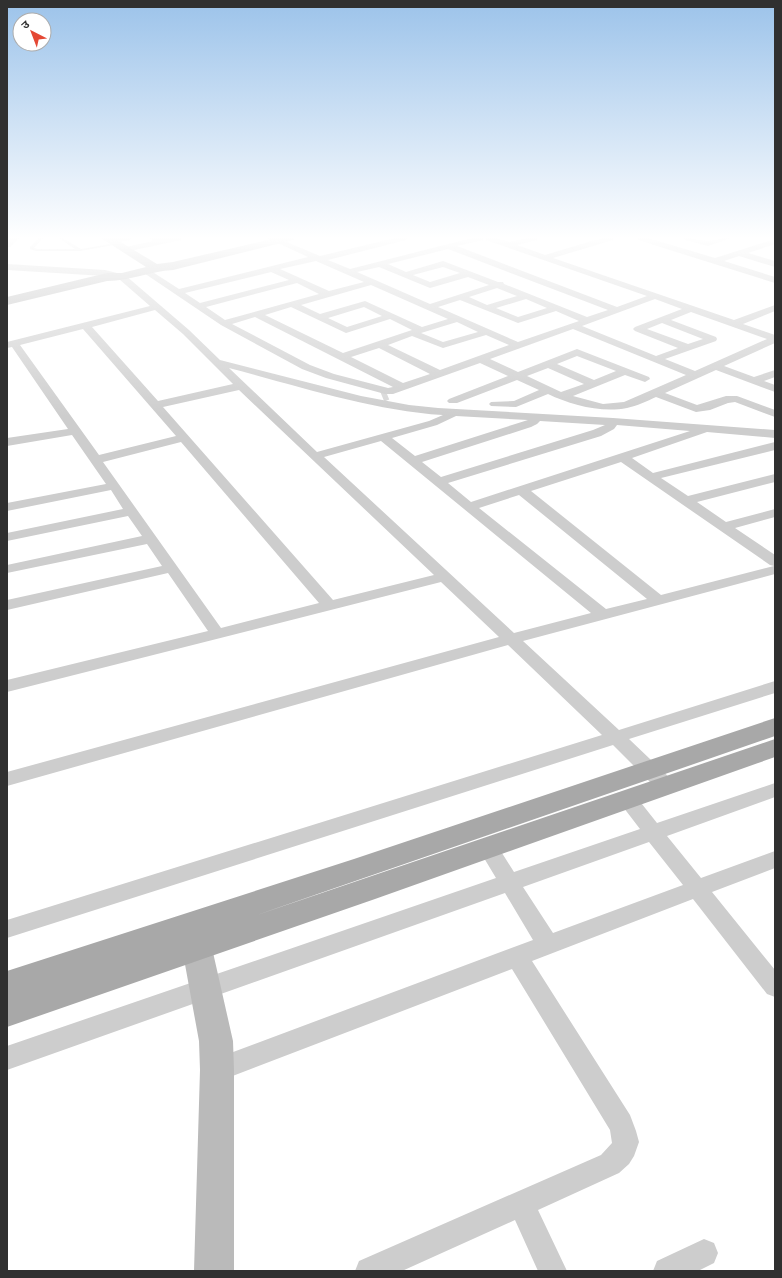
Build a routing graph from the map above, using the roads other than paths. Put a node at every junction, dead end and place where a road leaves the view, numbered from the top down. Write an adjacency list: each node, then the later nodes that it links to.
1 (21, 298): 15 (street)
2 (42, 298): 17 (street)
3 (146, 298): 19 (street)
4 (186, 298): 18 (street)
5 (230, 298): 18 (street)
6 (315, 298): 16 (street)
7 (408, 298): 20 (street)
8 (458, 298): 20 (street)
9 (462, 298): 21 (street)
10 (521, 298): 21 (street)
11 (530, 298): 22 (street)
12 (584, 298): 25 (street)
13 (651, 298): 25 (street)
14 (660, 298): 24 (street)
15 (7, 301)
16 (292, 304): 27 (street); 30 (street)
17 (7, 306)
18 (198, 306): 34 (street)
19 (157, 307): 36 (street); 51 (street)
20 (430, 307): 31 (street)
21 (486, 308): 22 (street)
22 (556, 308): 32 (street)
23 (775, 308): 26 (street)
24 (689, 309): 33 (street); 35 (street)
25 (617, 310): 32 (street)
26 (764, 312): 28 (street); 35 (street)
27 (256, 314): 34 (street); 48 (street)
28 (775, 315)
29 (391, 316): 30 (street); 30 (street); 38 (street)
30 (319, 317)
31 (458, 319): 38 (street); 39 (street)
32 (588, 320): 37 (street)
33 (662, 320): 40 (street); 46 (street)
34 (224, 322): 59 (street)
35 (734, 324): 41 (street)
36 (85, 325): 43 (street); 72 (street)
37 (573, 326): 42 (street); 45 (street)
38 (416, 332): 39 (street); 44 (street)
39 (487, 332): 45 (street)
40 (631, 332): 42 (street); 46 (street)
41 (775, 339): 54 (street)
42 (609, 340): 47 (street); 50 (street)
43 (11, 344): 78 (street)
44 (379, 344): 48 (street); 56 (street)
45 (519, 346): 49 (street)
46 (688, 348): 50 (street)
47 (577, 352): 52 (street); 55 (street)
48 (342, 357): 53 (street)
49 (481, 359): 56 (street); 60 (street)
50 (656, 360): 58 (street)
51 (216, 361): 64 (street); 71 (street)
52 (548, 364): 60 (street); 63 (street)
53 (360, 366): 59 (street); 65 (street)
54 (715, 366): 58 (street); 62 (street)
55 (626, 372): 61 (street); 63 (street)
56 (439, 374): 65 (street)
57 (775, 374): 62 (street)
58 (695, 375): 68 (street)
59 (330, 376): 69 (street)
60 (517, 376): 67 (street); 73 (street)
61 (645, 379)
62 (755, 381): 66 (street)
63 (594, 384): 70 (street)
64 (241, 386): 72 (street); 84 (street)
65 (402, 388): 69 (street)
66 (775, 389)
67 (548, 390): 70 (street); 73 (street)
68 (656, 393): 74 (street); 75 (street)
69 (386, 394): 71 (street); 73 (street)
70 (562, 396): 75 (street)
71 (372, 402): 73 (street)
72 (157, 405): 81 (street)
73 (453, 407): 76 (street); 80 (street)
74 (775, 414)
75 (605, 415): 76 (street); 77 (street); 90 (street)
76 (537, 416): 87 (street)
77 (709, 429): 79 (street); 85 (street)
78 (75, 431): 82 (street); 86 (street)
79 (775, 434)
80 (383, 437): 84 (street); 87 (street)
81 (184, 438): 86 (street); 108 (street)
82 (7, 442)
83 (775, 446): 88 (street)
84 (315, 456): 105 (street)
85 (622, 457): 88 (street); 92 (street)
86 (95, 460): 91 (street)
87 (413, 461): 90 (street)
88 (651, 477): 93 (street)
89 (775, 478): 93 (street)
90 (439, 482): 95 (street)
91 (113, 486): 94 (street); 96 (street)
92 (521, 490): 95 (street); 106 (street)
93 (686, 501): 98 (street)
94 (7, 507)
95 (469, 507): 109 (street)
96 (131, 511): 99 (street); 100 (street)
97 (775, 513): 98 (street)
98 (724, 527): 101 (street)
99 (7, 537)
100 (150, 539): 102 (street); 103 (street)
101 (775, 562)
102 (171, 568): 107 (street); 110 (street)
103 (7, 569)
104 (775, 570): 106 (street)
105 (444, 577): 108 (street); 111 (street)
106 (659, 601): 109 (street)
107 (7, 605)
108 (329, 605): 110 (street)
109 (603, 615): 111 (street)
110 (217, 633): 112 (street)
111 (511, 639): 115 (street); 118 (street)
112 (7, 686)
113 (775, 687): 115 (street)
114 (775, 727): 117 (main road)
115 (616, 737): 117 (street); 126 (street)
116 (775, 748): 117 (main road)
117 (657, 777): 120 (main road); 130 (main road)
118 (7, 779)
119 (775, 790): 121 (street)
120 (627, 799): 121 (street); 122 (main road)
121 (653, 832): 124 (street); 125 (street)
122 (488, 848): 124 (street); 128 (main road)
123 (775, 860): 125 (street)
124 (510, 883): 127 (street); 132 (street)
125 (697, 889): 127 (street); 131 (street)
126 (7, 929)
127 (548, 945): 129 (street)
128 (197, 948): 132 (street); 133 (main road)
129 (517, 956): 135 (street); 136 (street)
130 (7, 985)
131 (775, 987)
132 (206, 989): 134 (street); 135 (street)
133 (7, 1012)
134 (7, 1058)
135 (217, 1070): 138 (street)
136 (521, 1203): 139 (street); 140 (street)
137 (704, 1253): 141 (street)
138 (214, 1271)
139 (369, 1271)
140 (553, 1271)
141 (667, 1271)

